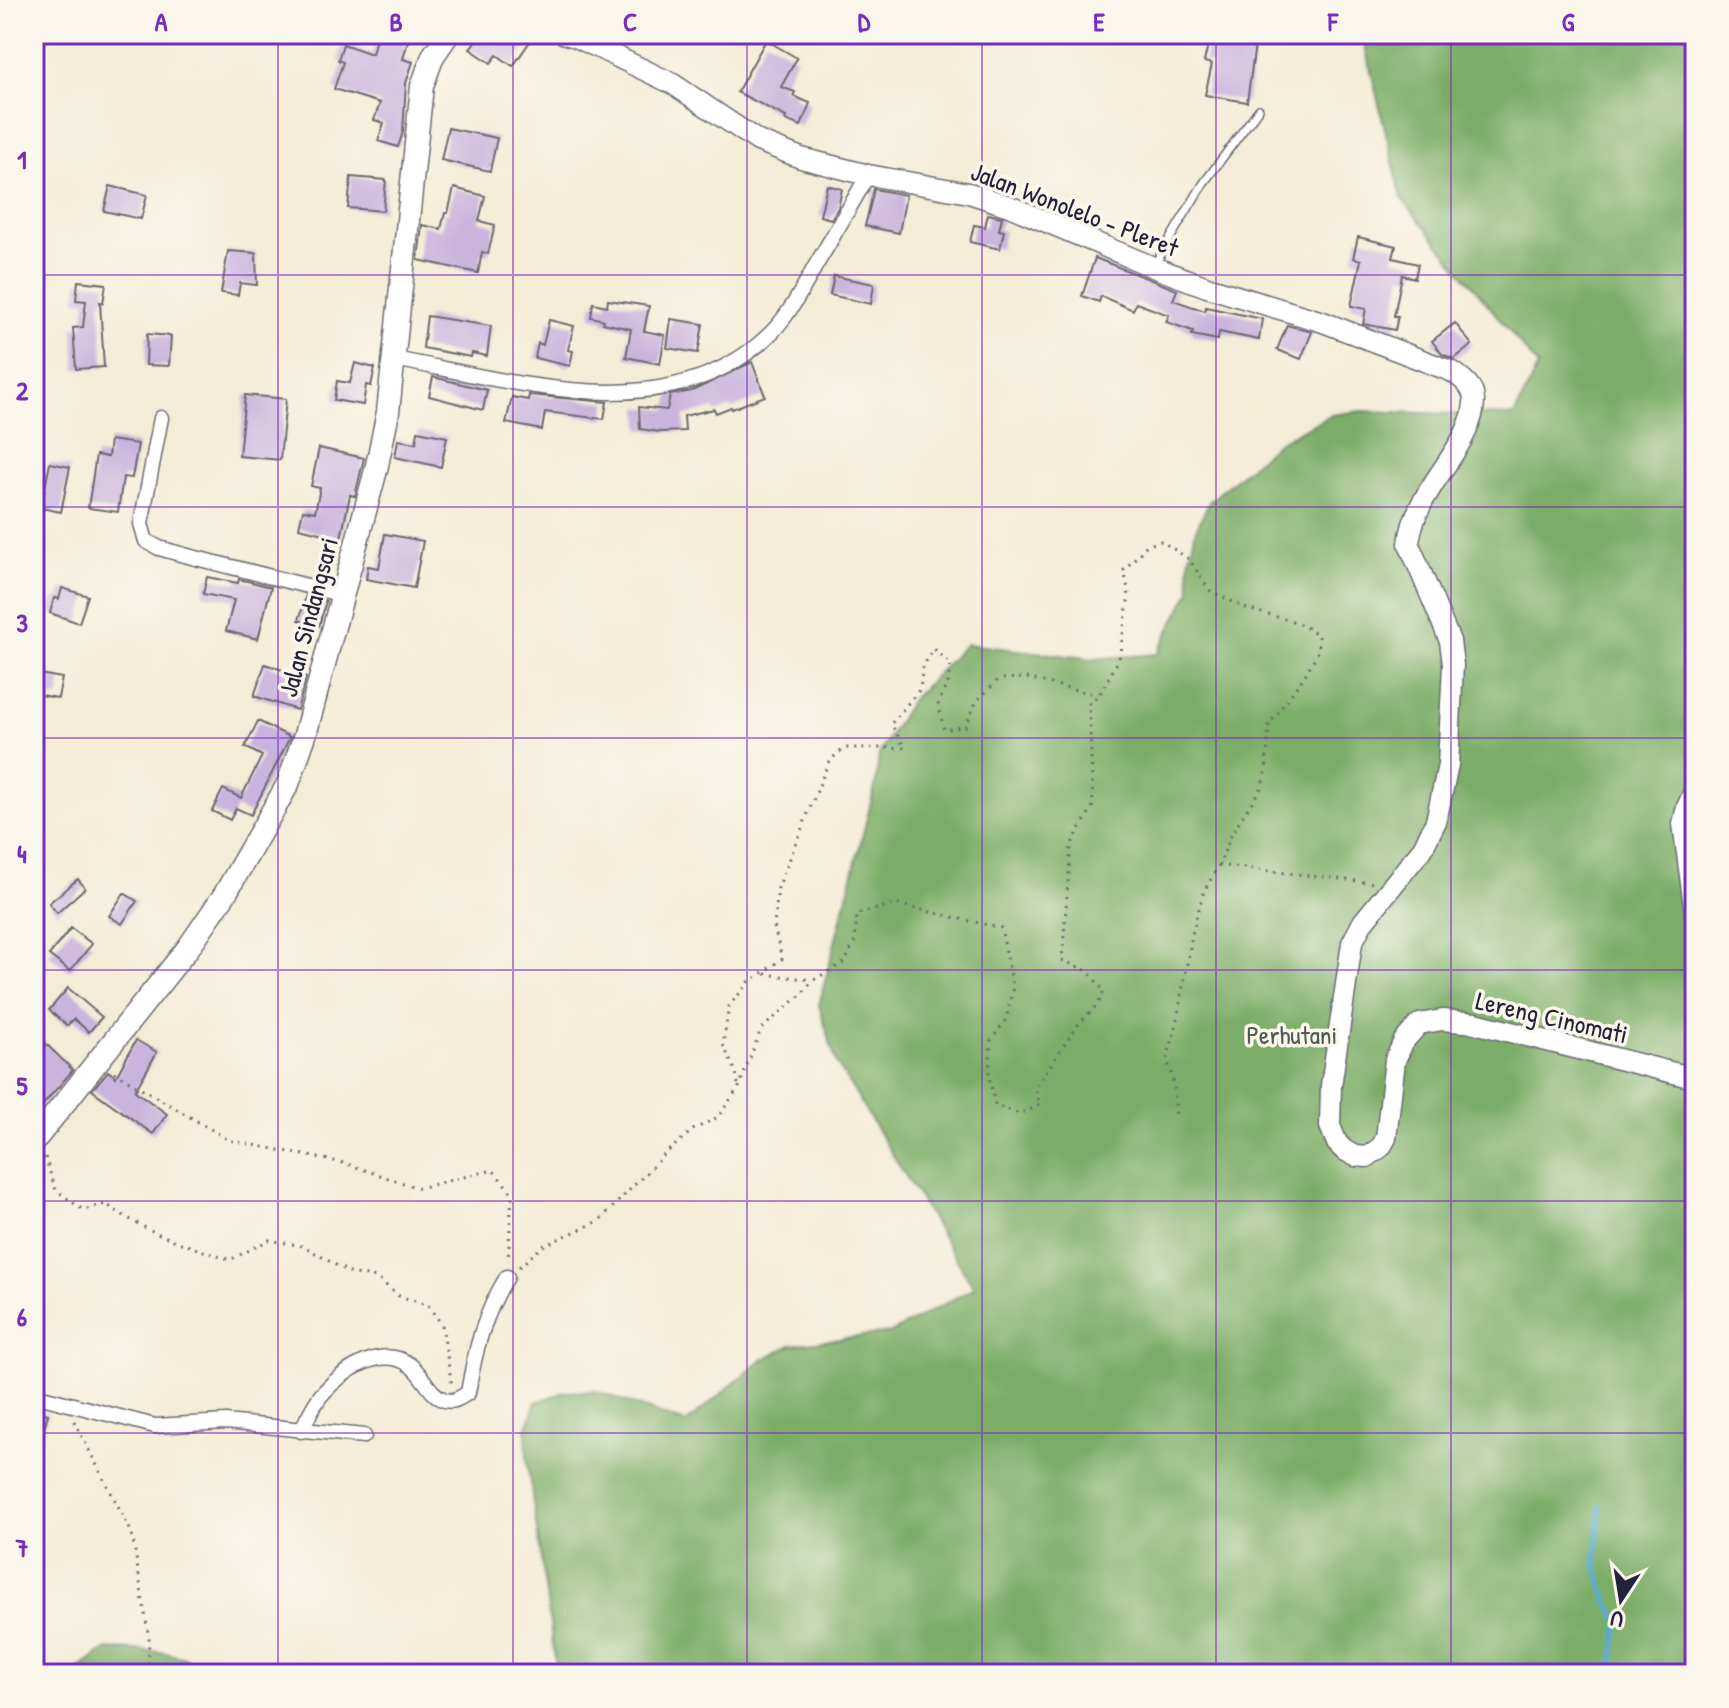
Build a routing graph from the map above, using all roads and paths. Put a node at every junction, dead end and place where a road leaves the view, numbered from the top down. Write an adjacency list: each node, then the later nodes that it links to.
1 (430, 34): 4 (main road)
2 (448, 34): 4 (main road, Jalan Sindangsari)
3 (565, 34): 6 (main road, Jalan Wonolelo - Pleret)
4 (422, 86): 8 (main road, Jalan Sindangsari)
5 (1259, 109): 7 (lane)
6 (868, 175): 7 (main road, Jalan Wonolelo - Pleret); 8 (street)
7 (1153, 267): 9 (main road, Jalan Wonolelo - Pleret)
8 (394, 359): 11 (main road, Jalan Sindangsari)
9 (1474, 400): 15 (main road, Lereng Cinomati)
10 (161, 418): 11 (street)
11 (343, 595): 19 (main road, Jalan Sindangsari)
12 (1099, 695): 14 (path); 17 (path); 18 (path)
13 (1695, 790): 16 (main road)
14 (1219, 865): 15 (path); 22 (path)
15 (1392, 885): 20 (main road, Lereng Cinomati)
16 (1695, 913)
17 (762, 974): 18 (path); 21 (path)
18 (812, 980): 21 (path)
19 (97, 1061): 23 (main road, Jalan Sindangsari); 24 (path)
20 (1695, 1073)
21 (739, 1087): 24 (path)
22 (1176, 1120)
23 (36, 1138): 26 (path)
24 (507, 1277): 26 (street)
25 (34, 1395): 27 (street)
26 (455, 1401): 28 (street)
27 (65, 1403): 28 (street); 30 (path)
28 (301, 1431): 29 (street)
29 (364, 1436)
30 (148, 1674)

